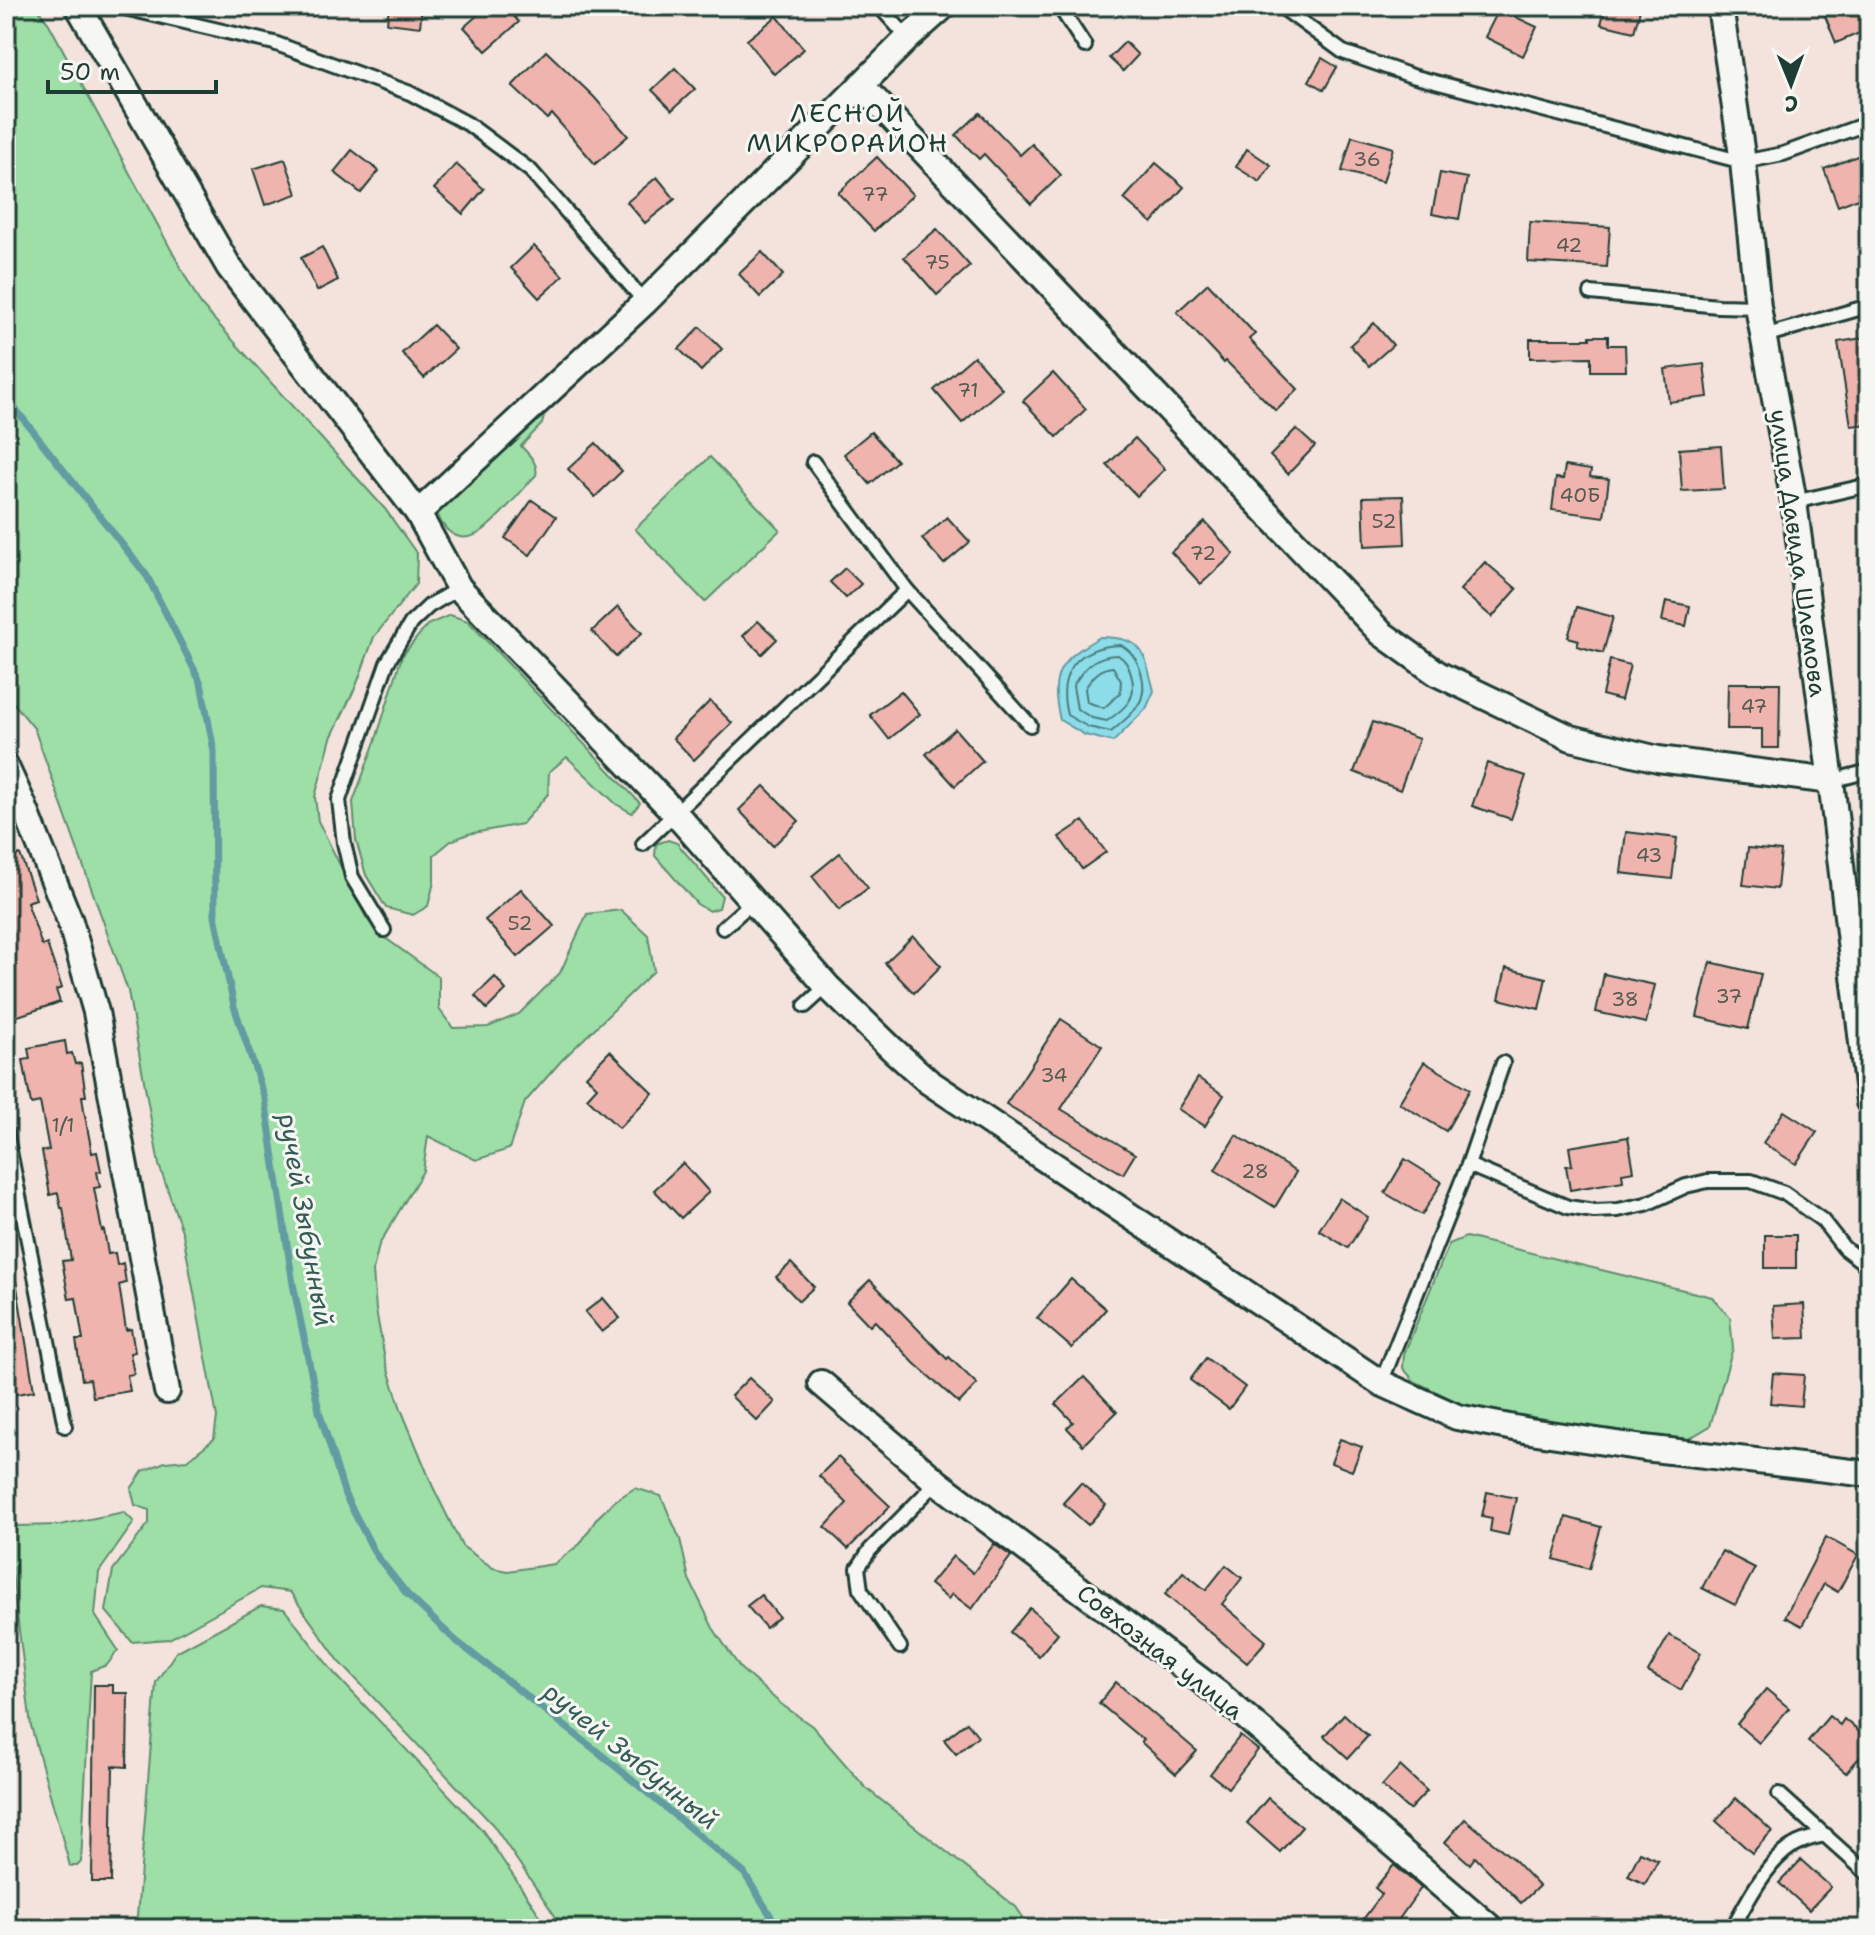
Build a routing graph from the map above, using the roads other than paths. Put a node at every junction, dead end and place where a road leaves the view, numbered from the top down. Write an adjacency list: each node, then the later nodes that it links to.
1 (78, 6): 21 (street)
2 (116, 6): 14 (lane)
3 (879, 6): 8 (lane)
4 (944, 6): 8 (street)
5 (1059, 6): 9 (lane)
6 (1280, 6): 12 (lane)
7 (1720, 6): 12 (street, улица Давида Шлемова)
8 (908, 38): 10 (street)
9 (1085, 46)
10 (861, 85): 14 (street); 27 (street)
11 (1869, 123): 12 (lane)
12 (1743, 162): 16 (street, улица Давида Шлемова)
13 (1591, 293): 16 (lane)
14 (645, 302): 21 (street)
15 (1869, 306): 17 (lane)
16 (1758, 307): 17 (street, улица Давида Шлемова)
17 (1764, 336): 20 (street, улица Давида Шлемова)
18 (813, 462): 23 (lane)
19 (1869, 485): 20 (lane)
20 (1794, 502): 27 (street, улица Давида Шлемова)
21 (418, 513): 22 (street)
22 (459, 588): 29 (street); 33 (lane)
23 (907, 590): 24 (lane); 29 (lane)
24 (1030, 725)
25 (6, 767): 28 (street)
26 (1869, 771): 27 (lane)
27 (1831, 781): 37 (street, улица Давида Шлемова)
28 (15, 807): 43 (street)
29 (675, 813): 30 (lane); 31 (street)
30 (643, 844)
31 (751, 903): 32 (lane); 34 (street)
32 (723, 928)
33 (384, 930)
34 (827, 986): 35 (lane); 42 (street)
35 (805, 1006)
36 (1503, 1063): 39 (lane)
37 (1869, 1102)
38 (6, 1131): 44 (lane)
39 (1468, 1165): 40 (lane); 42 (lane)
40 (1869, 1267)
41 (821, 1383): 46 (street, Совхозная улица)
42 (1381, 1383): 45 (street)
43 (167, 1391)
44 (65, 1426)
45 (1869, 1474)
46 (937, 1482): 47 (lane); 51 (street, Совхозная улица)
47 (900, 1647)
48 (1779, 1794): 49 (lane)
49 (1826, 1835): 50 (lane); 52 (lane)
50 (1869, 1875)
51 (1492, 1929)
52 (1732, 1929)

